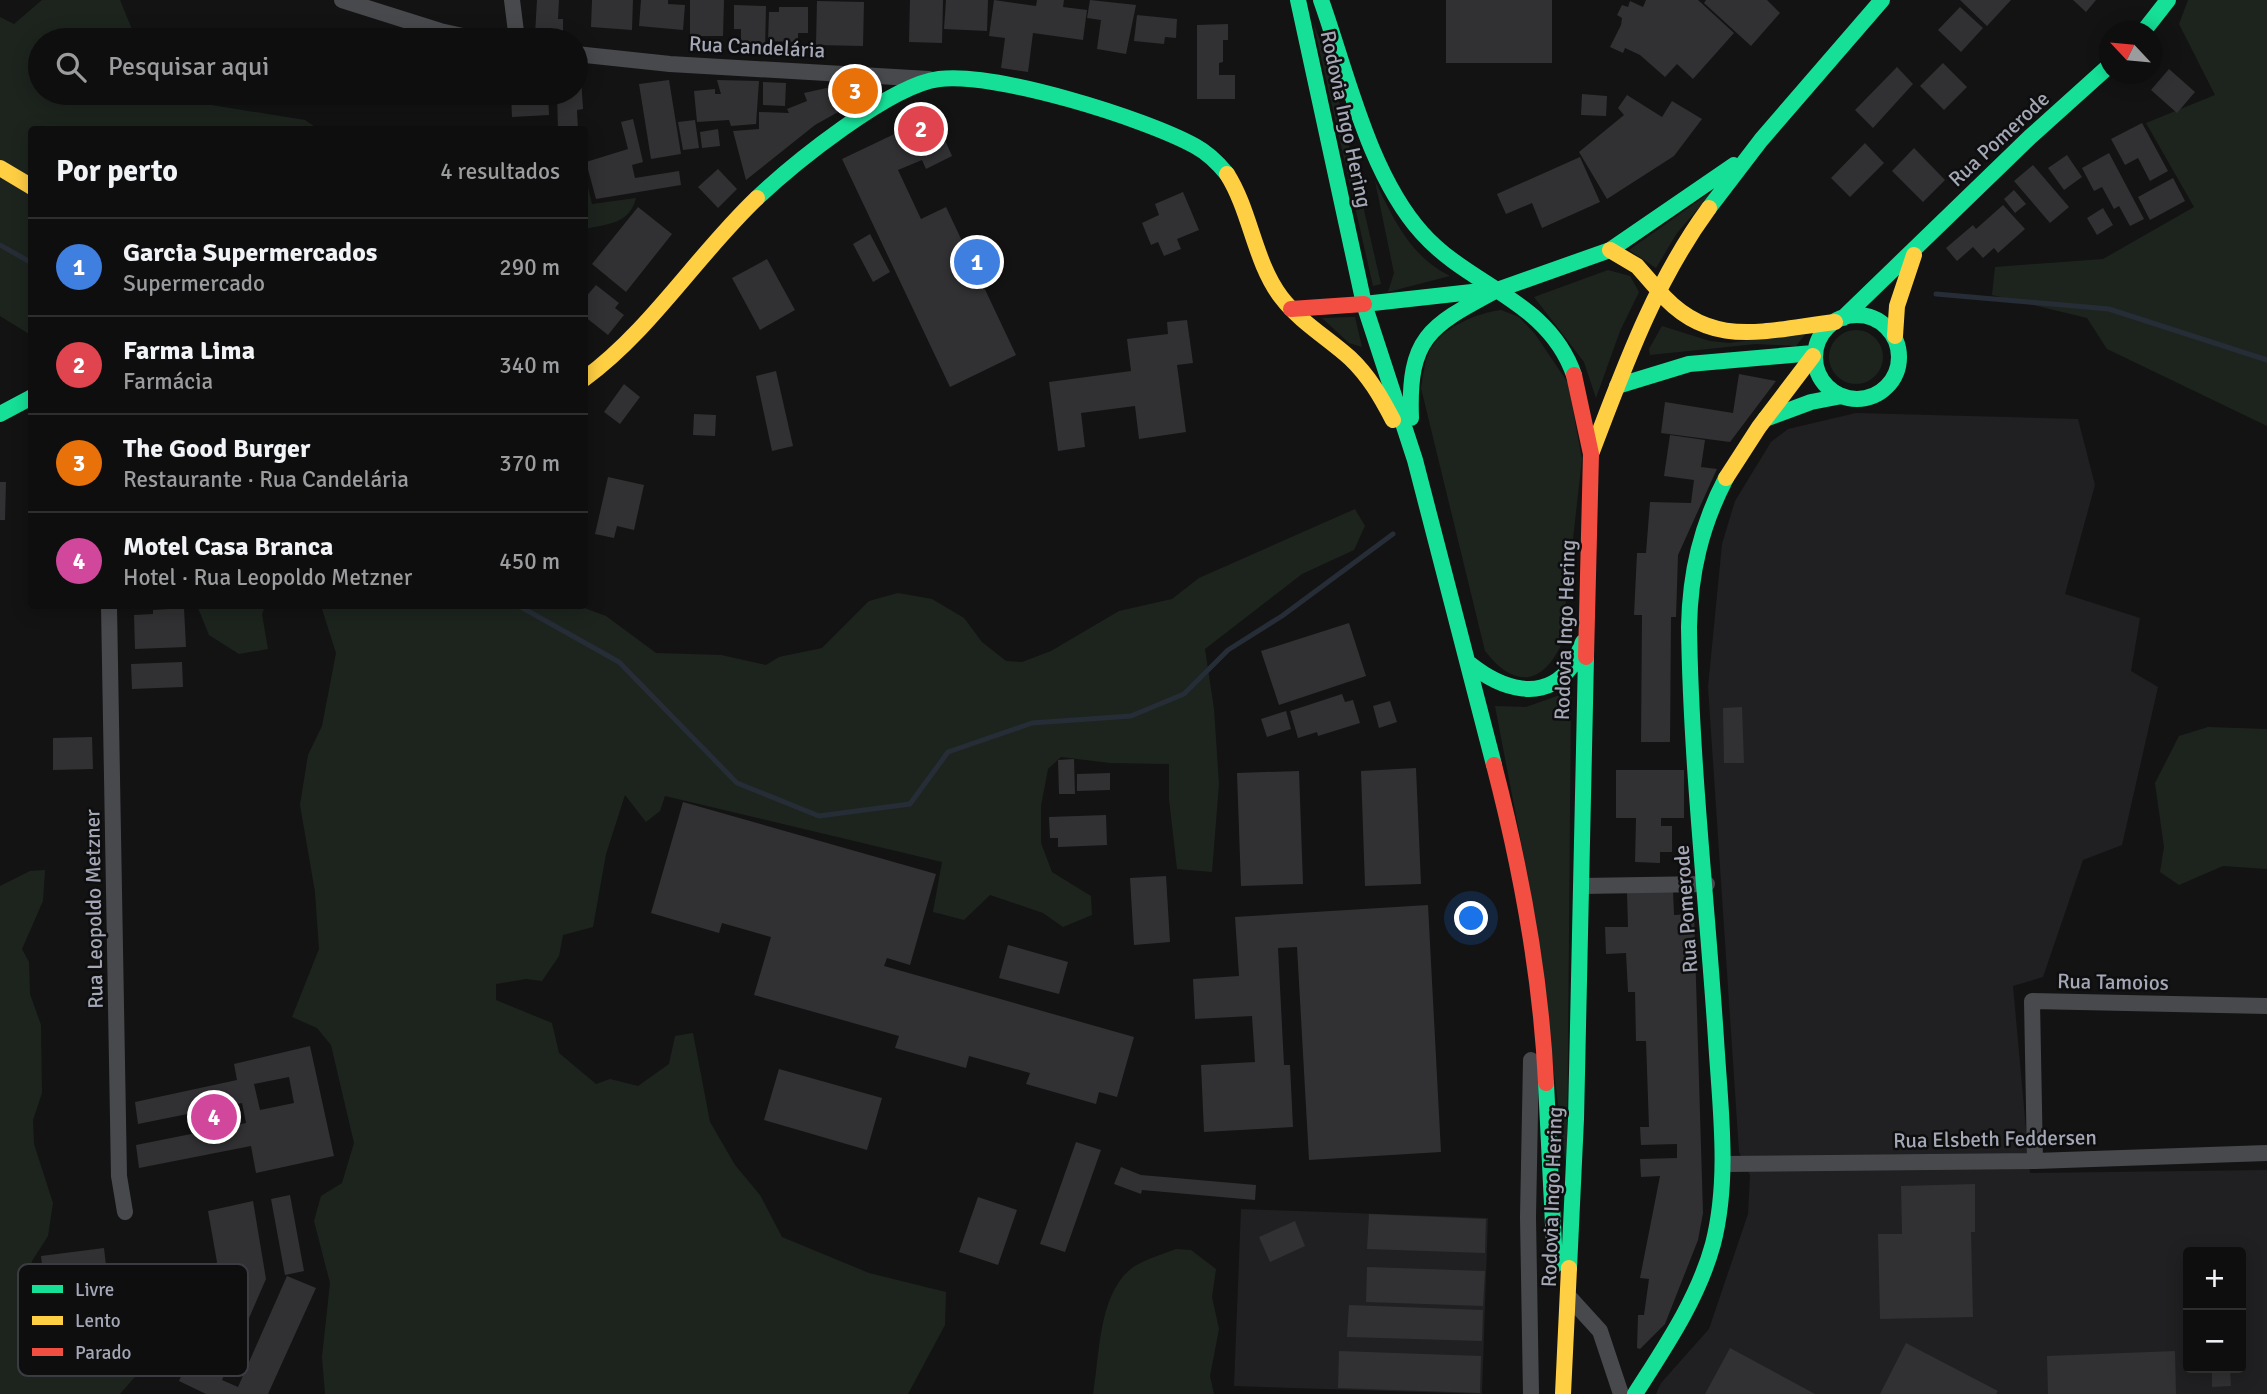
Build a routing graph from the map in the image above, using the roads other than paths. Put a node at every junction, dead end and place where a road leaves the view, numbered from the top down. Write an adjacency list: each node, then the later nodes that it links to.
1 (342, 0): 8 (street)
2 (512, 0): 9 (street)
3 (1298, 0): 20 (main road, Rodovia Ingo Hering)
4 (1321, 0): 18 (main road, Rodovia Ingo Hering)
5 (1882, 0): 13 (main road)
6 (2168, 0): 7 (main road)
7 (2152, 21)
8 (428, 28)
9 (516, 28)
10 (588, 55): 12 (street, Rua Candelária)
11 (2099, 74): 16 (main road, Rua Pomerode)
12 (937, 79): 21 (main road); 25 (main road)
13 (1749, 154): 17 (main road); 19 (main road)
14 (0, 168): 15 (main road)
15 (28, 185)
16 (1918, 246): 22 (main road, Rua Pomerode); 23 (main road, Rua Pomerode)
17 (1610, 250): 18 (main road); 19 (main road)
18 (1497, 290): 20 (main road); 31 (main road, Rodovia Ingo Hering); 32 (main road)
19 (1658, 290): 22 (main road); 26 (main road)
20 (1364, 304): 21 (main road); 32 (main road, Rodovia Ingo Hering)
21 (1291, 309): 32 (main road)
22 (1839, 320): 23 (main road); 24 (main road)
23 (1895, 336): 27 (main road)
24 (1813, 354): 26 (main road); 27 (main road); 30 (main road, Rua Pomerode)
25 (588, 376)
26 (1617, 386): 31 (main road)
27 (1842, 396): 30 (main road)
28 (28, 399): 29 (main road)
29 (0, 414)
30 (1765, 419): 36 (main road, Rua Pomerode)
31 (1591, 454): 34 (main road, Rodovia Ingo Hering)
32 (1415, 460): 35 (main road, Rodovia Ingo Hering)
33 (109, 609): 43 (street, Rua Leopoldo Metzner)
34 (1585, 636): 35 (main road); 37 (main road, Rodovia Ingo Hering)
35 (1470, 664): 45 (main road, Rodovia Ingo Hering)
36 (1707, 884): 37 (street); 42 (main road, Rua Pomerode)
37 (1581, 886): 44 (main road, Rodovia Ingo Hering)
38 (2267, 1006): 41 (street, Rua Tamoios)
39 (1531, 1060): 46 (street, Rodovia Ingo Hering)
40 (2267, 1153): 41 (street, Rua Elsbeth Feddersen)
41 (2035, 1161): 42 (street, Rua Elsbeth Feddersen)
42 (1723, 1164): 49 (main road, Rua Pomerode)
43 (125, 1212)
44 (1570, 1298): 45 (main road, Rodovia Ingo Hering); 48 (street)
45 (1564, 1356): 47 (main road, Rodovia Ingo Hering)
46 (1531, 1394)
47 (1563, 1394)
48 (1622, 1394)
49 (1635, 1394)

